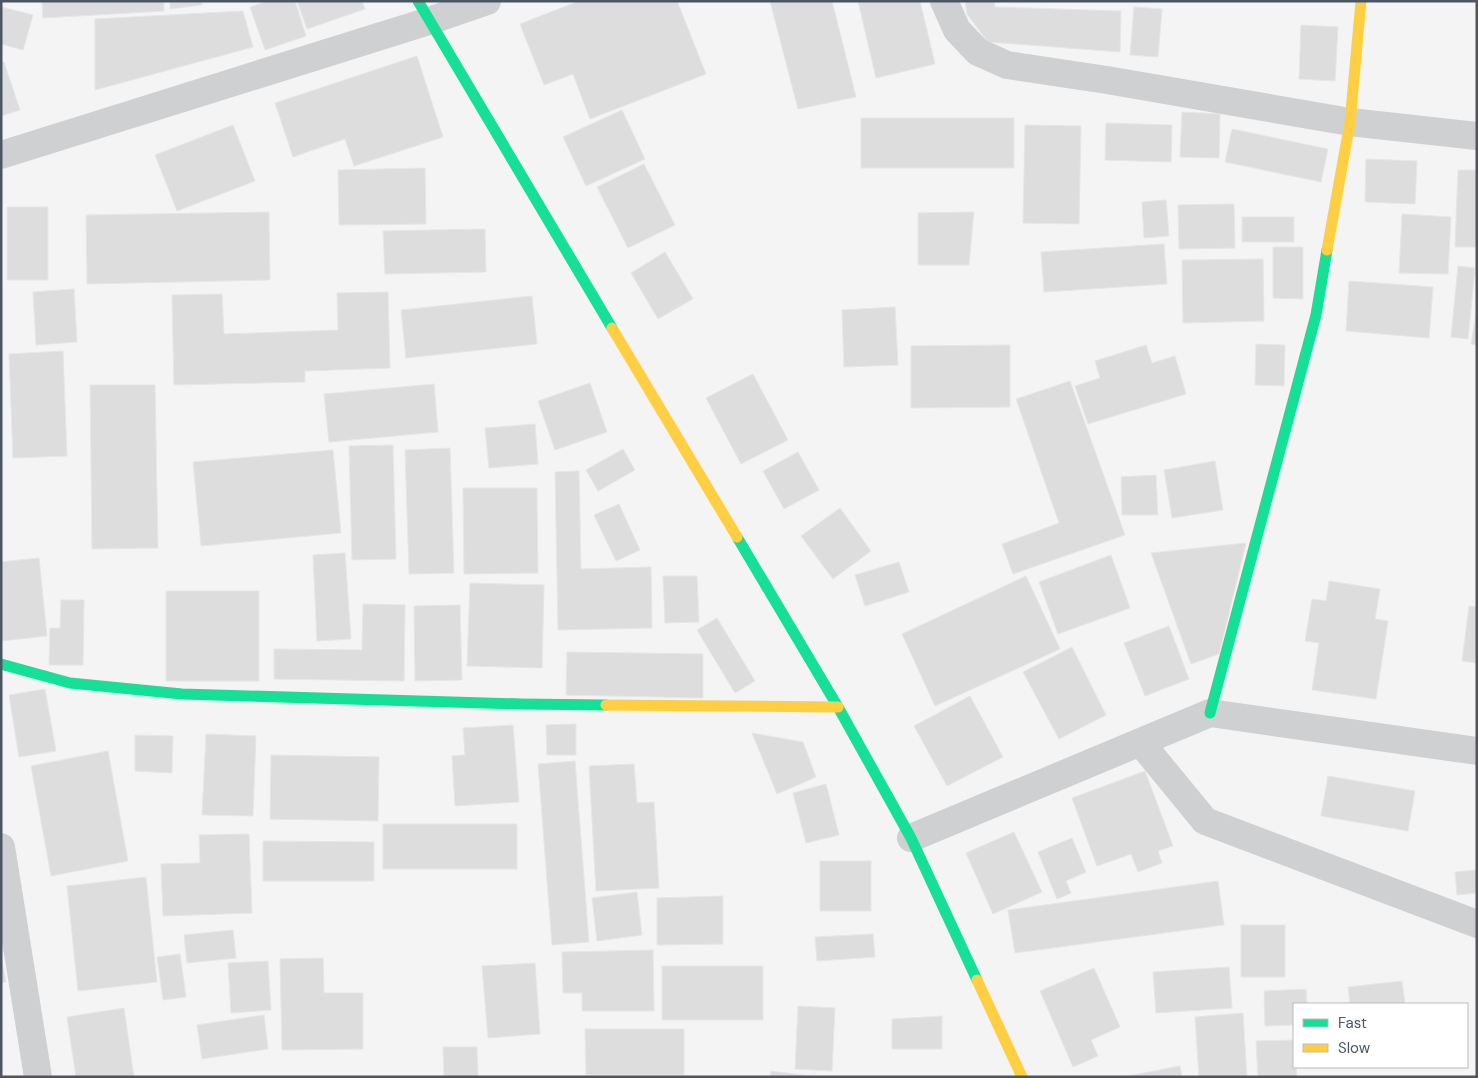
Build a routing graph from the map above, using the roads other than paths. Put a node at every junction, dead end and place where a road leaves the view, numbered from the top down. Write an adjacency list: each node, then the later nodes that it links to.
1 (487, 1): 4 (street)
2 (944, 1): 5 (street)
3 (1362, 1): 5 (street)
4 (423, 11): 7 (street); 9 (street)
5 (1350, 122): 6 (street); 10 (street)
6 (1477, 136)
7 (1, 155)
8 (1, 664): 9 (street)
9 (838, 707): 13 (street)
10 (1210, 714): 11 (street); 12 (street)
11 (1141, 743): 13 (street); 15 (street)
12 (1477, 751)
13 (911, 838): 17 (street)
14 (1, 847): 16 (street)
15 (1477, 924)
16 (38, 1077)
17 (1022, 1077)

